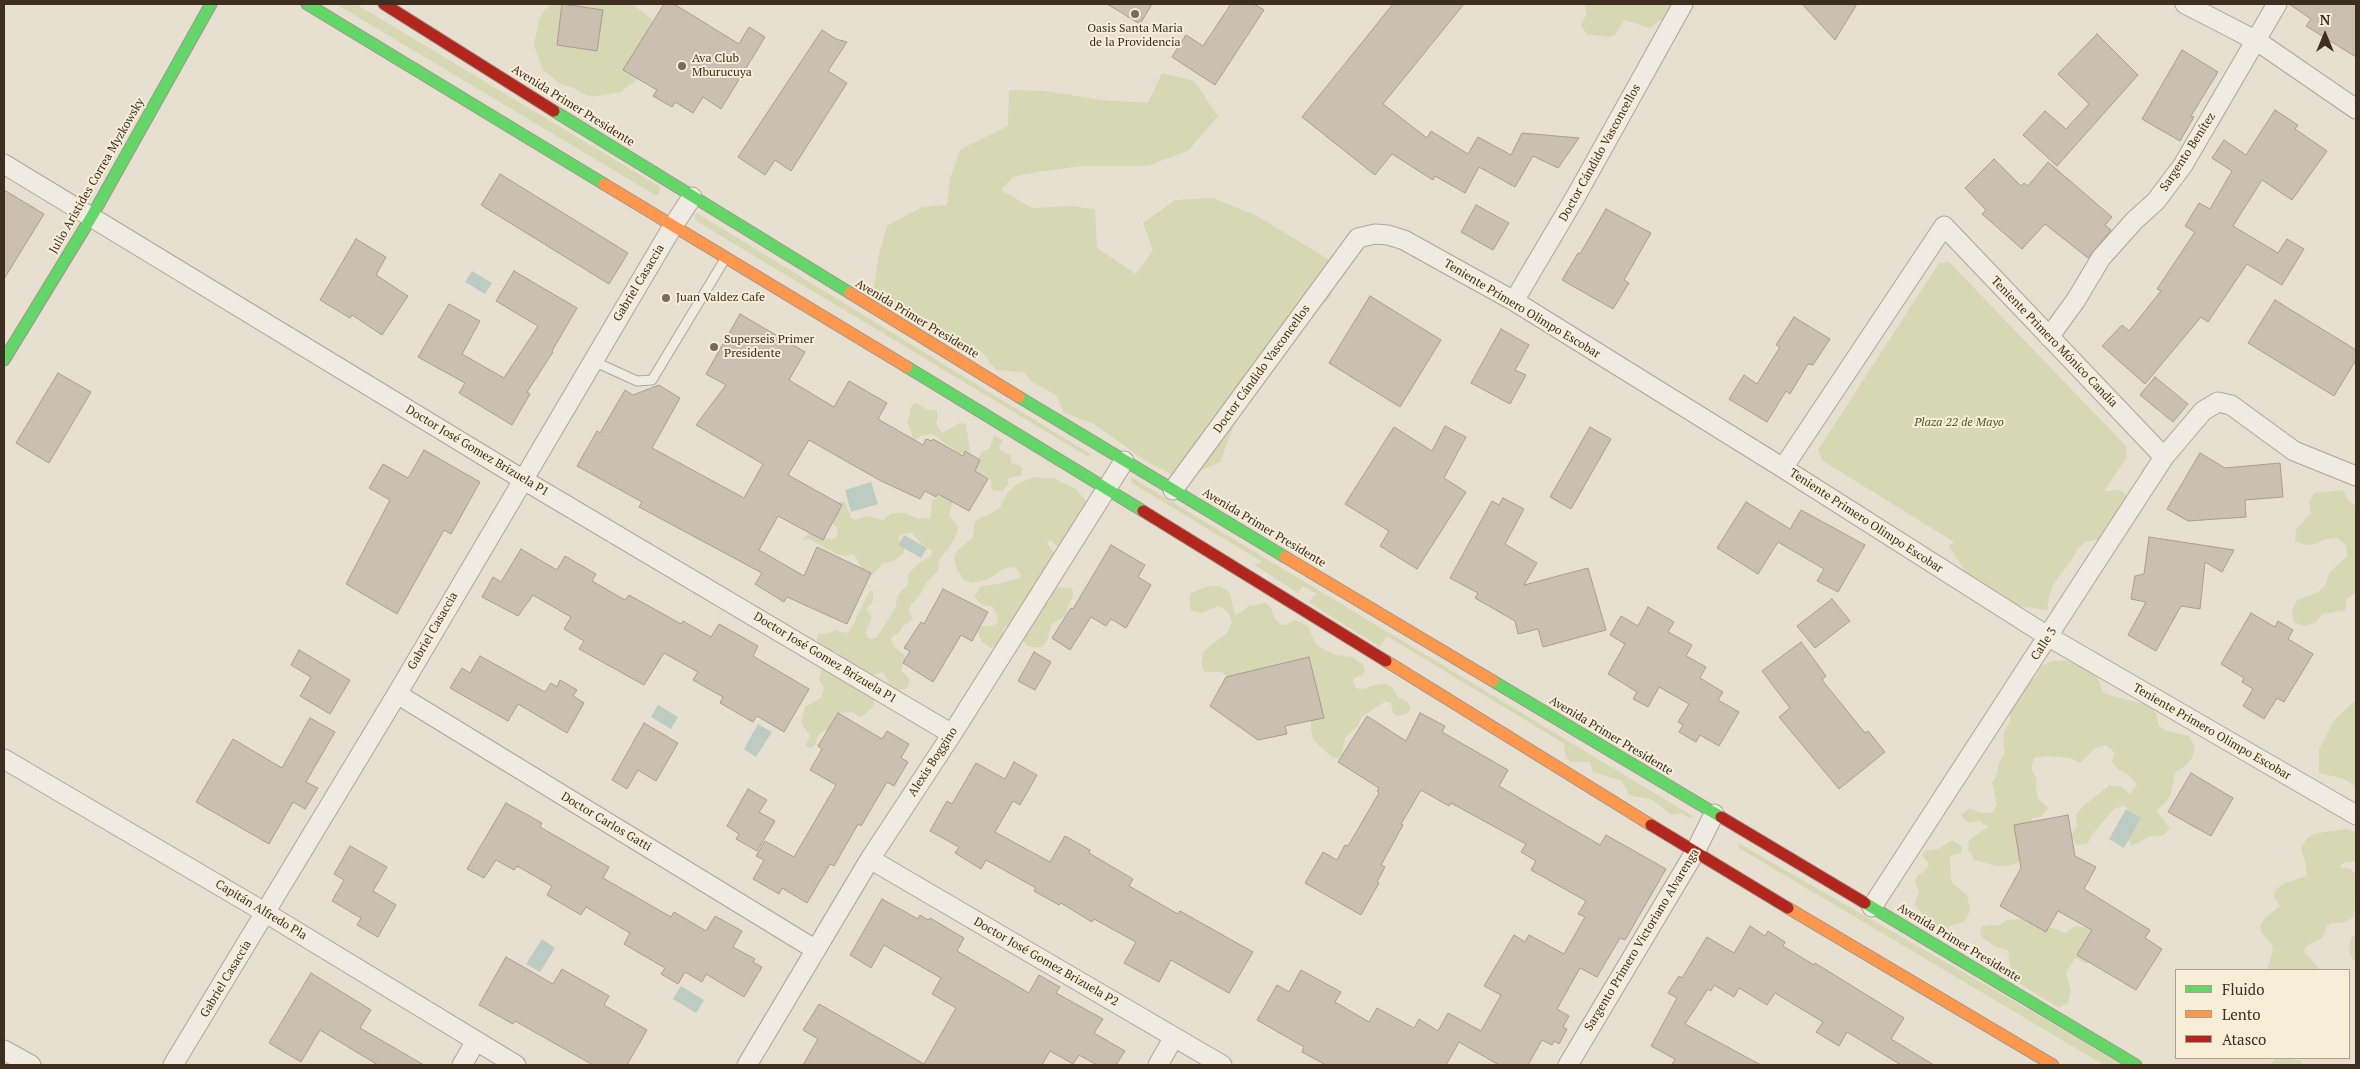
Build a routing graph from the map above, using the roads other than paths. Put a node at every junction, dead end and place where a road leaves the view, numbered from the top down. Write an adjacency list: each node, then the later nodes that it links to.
1 (211, 4): 11 (main road, Julio Aristides Correa Myzkowsky)
2 (307, 4): 12 (main road)
3 (384, 4): 10 (main road, Avenida Primer Presidente)
4 (1683, 4): 15 (street, Doctor Cándido Vasconcellos)
5 (2186, 4): 7 (street)
6 (2277, 4): 7 (street, Sargento Benítez)
7 (2257, 41): 8 (street); 16 (street, Sargento Benítez)
8 (2356, 109)
9 (4, 164): 11 (street, Doctor José Gomez Brizuela P1)
10 (692, 197): 12 (street, Gabriel Casaccia); 20 (main road, Avenida Primer Presidente)
11 (92, 216): 17 (main road, Julio Aristides Correa Myzkowsky); 23 (street, Doctor José Gomez Brizuela P1)
12 (673, 226): 14 (main road); 18 (street, Gabriel Casaccia)
13 (1375, 234): 15 (street, Teniente Primero Olimpo Escobar); 25 (street, Doctor Cándido Vasconcellos)
14 (726, 258): 18 (lane); 24 (main road)
15 (1514, 301): 21 (street, Teniente Primero Olimpo Escobar)
16 (2049, 337): 19 (street, Teniente Primero Mónico Candia); 21 (street, Teniente Primero Mónico Candia)
17 (4, 360)
18 (593, 361): 23 (street, Gabriel Casaccia)
19 (2164, 457): 22 (street, Calle 3); 26 (street, Calle 3)
20 (1124, 461): 24 (street, Alexis Boggino); 25 (main road, Avenida Primer Presidente)
21 (1783, 468): 26 (street, Teniente Primero Olimpo Escobar)
22 (2356, 476)
23 (522, 479): 27 (street, Gabriel Casaccia); 28 (street, Doctor José Gomez Brizuela P1)
24 (1106, 488): 28 (street, Alexis Boggino); 32 (main road)
25 (1173, 490): 30 (main road, Avenida Primer Presidente)
26 (2048, 637): 31 (street, Teniente Primero Olimpo Escobar); 34 (street, Calle 3)
27 (397, 694): 35 (street, Gabriel Casaccia); 36 (street, Doctor Carlos Gatti)
28 (952, 734): 33 (street, Alexis Boggino)
29 (4, 758): 35 (street, Capitán Alfredo Pla)
30 (1714, 814): 32 (street, Sargento Primero Victoriano Alvarenga); 34 (main road, Avenida Primer Presidente)
31 (2356, 815)
32 (1695, 852): 47 (street, Sargento Primero Victoriano Alvarenga); 48 (main road)
33 (870, 859): 36 (street, Alexis Boggino); 37 (street, Doctor José Gomez Brizuela P2)
34 (1872, 907): 49 (main road, Avenida Primer Presidente)
35 (266, 913): 38 (street, Capitán Alfredo Pla); 41 (street, Gabriel Casaccia)
36 (816, 950): 44 (street, Alexis Boggino)
37 (1174, 1037): 45 (street); 46 (street, Doctor José Gomez Brizuela P2)
38 (476, 1042): 42 (street); 43 (street, Capitán Alfredo Pla)
39 (4, 1050): 40 (street)
40 (32, 1065)
41 (173, 1065)
42 (462, 1065)
43 (516, 1065)
44 (748, 1065)
45 (1158, 1065)
46 (1222, 1065)
47 (1568, 1065)
48 (2053, 1065)
49 (2136, 1065)

